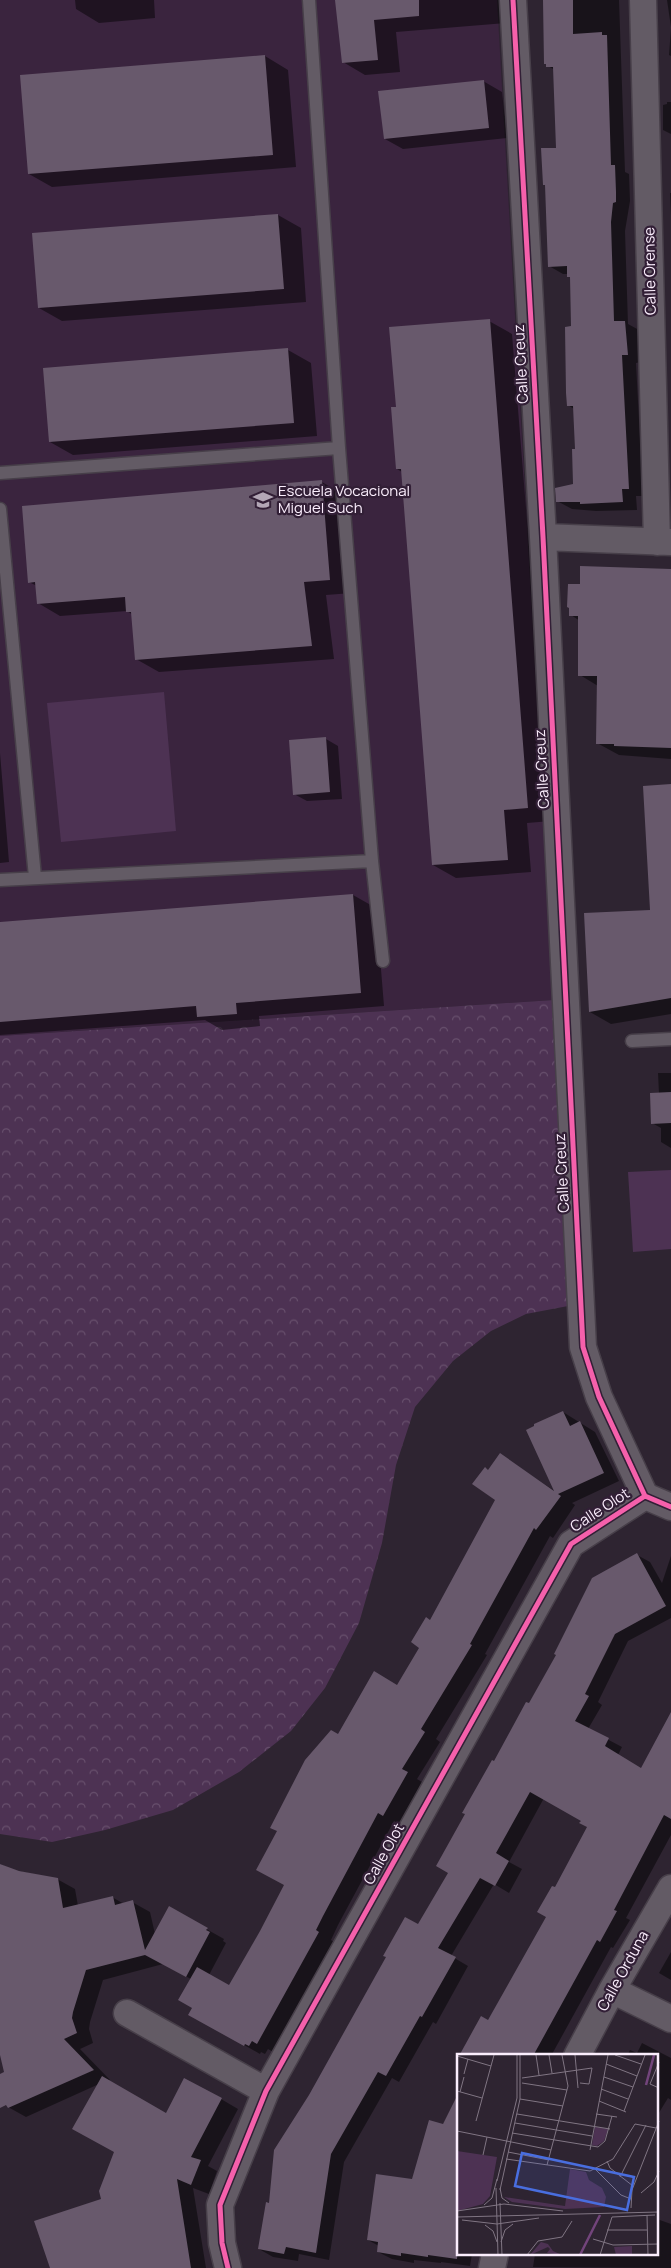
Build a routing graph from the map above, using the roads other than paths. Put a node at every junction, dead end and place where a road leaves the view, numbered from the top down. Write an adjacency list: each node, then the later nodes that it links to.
1 (309, 0): 4 (lane)
2 (513, 0): 7 (street, Calle Creuz)
3 (643, 0): 8 (street, Calle Orense)
4 (339, 448): 5 (lane); 9 (lane)
5 (0, 473)
6 (0, 509): 10 (lane)
7 (543, 537): 8 (street); 15 (street, Calle Creuz)
8 (664, 542)
9 (372, 861): 10 (lane); 12 (lane)
10 (35, 878): 11 (lane)
11 (0, 880)
12 (383, 960)
13 (671, 1038): 14 (lane)
14 (632, 1041)
15 (645, 1496): 16 (street); 22 (street, Calle Olot)
16 (671, 1507)
17 (671, 1888): 18 (street, Calle Orduna)
18 (612, 1990): 20 (street); 21 (street, Calle Orduna)
19 (127, 2013): 22 (street)
20 (671, 2019)
21 (578, 2054)
22 (266, 2091): 23 (street, Calle Olot)
23 (228, 2268)

